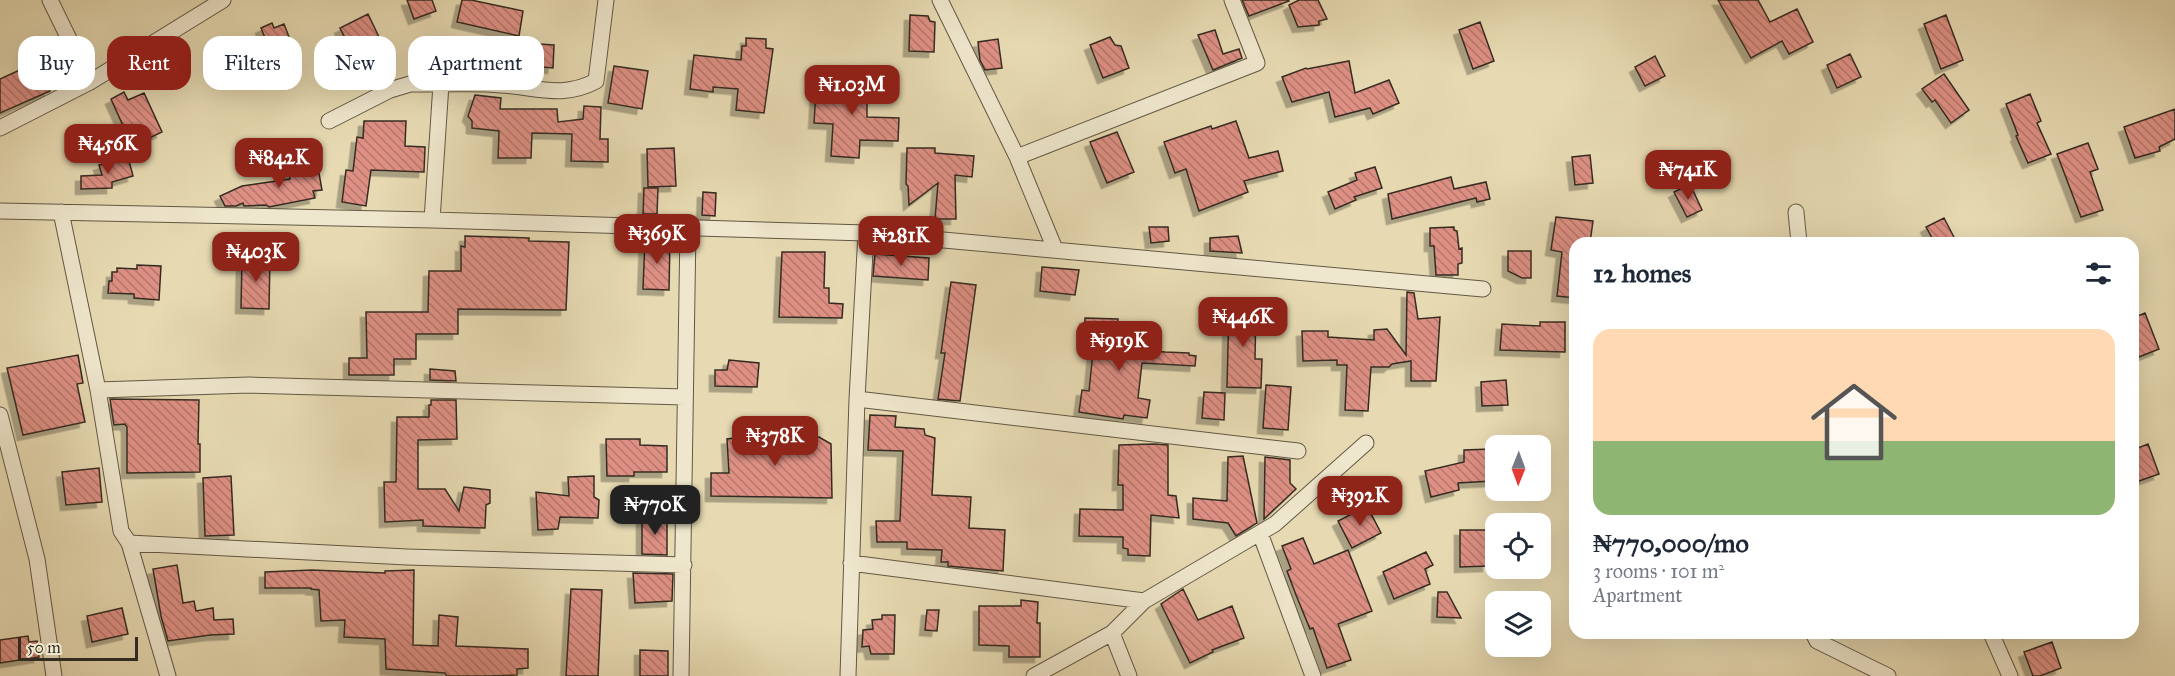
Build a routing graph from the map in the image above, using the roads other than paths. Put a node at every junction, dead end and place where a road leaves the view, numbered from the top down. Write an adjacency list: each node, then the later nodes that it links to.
1 (50, 0): 6 (street)
2 (223, 0): 7 (street)
3 (606, 0): 9 (street)
4 (940, 0): 14 (street)
5 (1232, 0): 14 (street)
6 (68, 36)
7 (95, 79)
8 (408, 85): 12 (street)
9 (544, 89)
10 (74, 90): 13 (street)
11 (441, 90): 18 (street)
12 (329, 121)
13 (0, 128)
14 (1017, 157): 22 (street)
15 (0, 211): 16 (street)
16 (61, 212): 18 (street); 24 (street)
17 (1796, 212): 21 (street)
18 (432, 220): 19 (street)
19 (688, 228): 20 (street); 25 (street)
20 (866, 232): 22 (street); 26 (street)
21 (1798, 237)
22 (1055, 249): 23 (street)
23 (1483, 290)
24 (98, 390): 25 (street); 31 (street)
25 (686, 397): 33 (street)
26 (857, 399): 29 (street); 32 (street)
27 (0, 415): 38 (street)
28 (1366, 443): 30 (street)
29 (1298, 451)
30 (1260, 533): 34 (street); 44 (street)
31 (129, 543): 33 (street); 39 (street)
32 (851, 564): 34 (street); 41 (street)
33 (684, 565): 40 (street)
34 (1144, 601): 35 (street)
35 (1112, 633): 42 (street); 43 (street)
36 (1816, 639): 45 (street)
37 (1994, 639): 46 (street)
38 (54, 676)
39 (168, 676)
40 (681, 676)
41 (848, 676)
42 (1034, 676)
43 (1129, 676)
44 (1313, 676)
45 (1887, 676)
46 (2010, 676)

